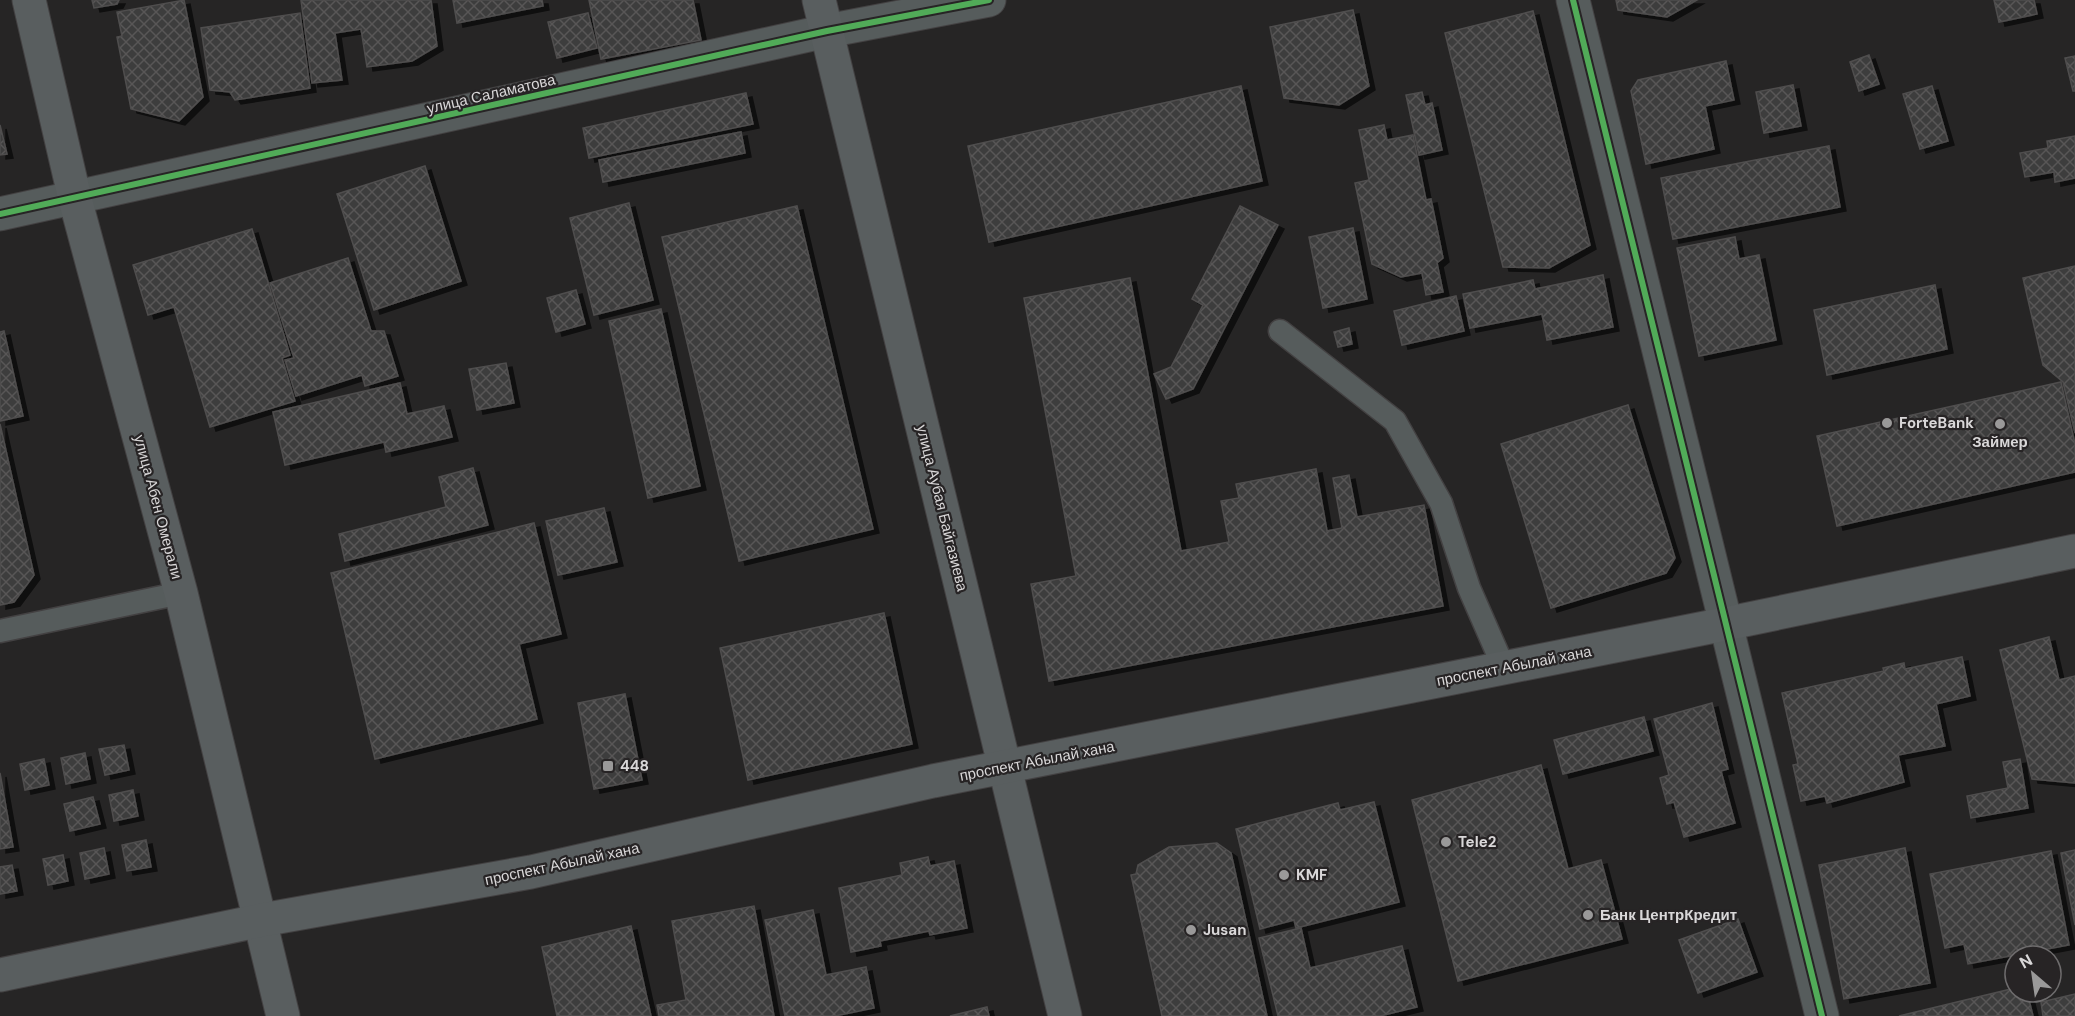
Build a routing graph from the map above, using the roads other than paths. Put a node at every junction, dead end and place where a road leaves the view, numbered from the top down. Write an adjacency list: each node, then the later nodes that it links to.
1 (29, 0): 6 (main road, улица Абен Омерали)
2 (819, 0): 5 (main road, улица Аубая Байгазиева)
3 (989, 0): 5 (street, улица Саламатова)
4 (1573, 0): 11 (street)
5 (826, 31): 6 (street, улица Саламатова); 14 (main road, улица Аубая Байгазиева)
6 (75, 199): 7 (street, улица Саламатова); 10 (main road, улица Абен Омерали)
7 (0, 214)
8 (1280, 331): 13 (lane)
9 (2075, 551): 11 (main road, проспект Абылай хана)
10 (181, 593): 12 (lane); 15 (main road, улица Абен Омерали)
11 (1725, 624): 13 (main road, проспект Абылай хана); 19 (street)
12 (0, 630)
13 (1504, 668): 14 (main road, проспект Абылай хана)
14 (1005, 768): 15 (main road, проспект Абылай хана); 18 (main road, улица Аубая Байгазиева)
15 (262, 920): 16 (main road, проспект Абылай хана); 17 (main road, улица Абен Омерали)
16 (0, 975)
17 (283, 1016)
18 (1065, 1016)
19 (1822, 1016)

